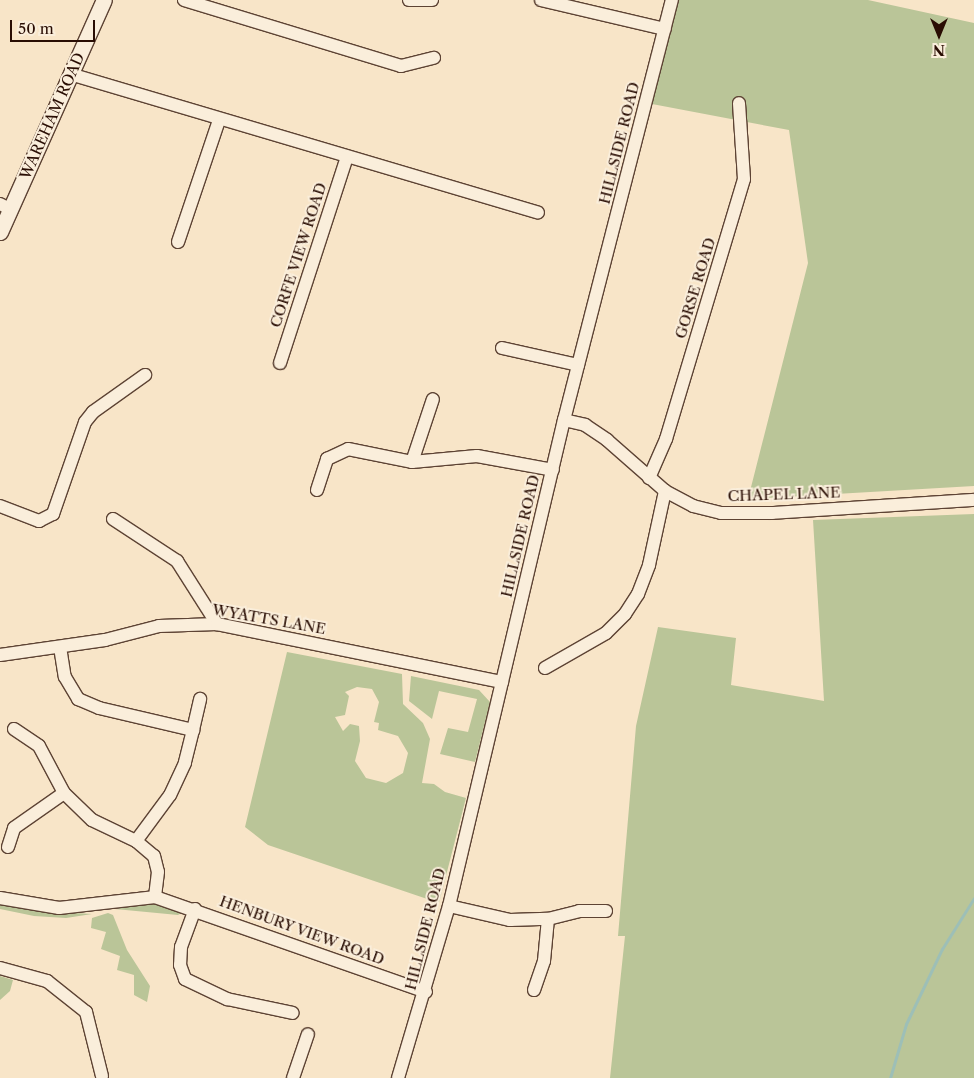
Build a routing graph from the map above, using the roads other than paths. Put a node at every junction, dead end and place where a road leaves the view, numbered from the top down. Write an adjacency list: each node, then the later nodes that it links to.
1 (104, 0): 9 (street, WAREHAM ROAD)
2 (184, 0): 8 (street)
3 (409, 0): 4 (street)
4 (432, 0)
5 (541, 0): 7 (street)
6 (672, 0): 7 (street, HILLSIDE ROAD)
7 (665, 29): 19 (street, HILLSIDE ROAD)
8 (434, 58)
9 (70, 74): 11 (street); 13 (street, WAREHAM ROAD)
10 (739, 103): 25 (street, GORSE ROAD)
11 (219, 120): 12 (street); 16 (street)
12 (347, 157): 14 (street); 18 (street, CORFE VIEW ROAD)
13 (5, 207): 15 (street, WAREHAM ROAD)
14 (538, 212)
15 (0, 232)
16 (178, 242)
17 (502, 348): 19 (street)
18 (280, 363)
19 (578, 365): 22 (street, HILLSIDE ROAD)
20 (145, 375): 29 (street)
21 (432, 399): 23 (street)
22 (564, 420): 24 (street, HILLSIDE ROAD); 25 (street, CHAPEL LANE)
23 (412, 462): 24 (street); 26 (street)
24 (553, 470): 35 (street, HILLSIDE ROAD)
25 (649, 478): 27 (street, CHAPEL LANE)
26 (317, 490)
27 (665, 491): 28 (street, CHAPEL LANE); 34 (street)
28 (974, 500)
29 (0, 506)
30 (113, 519): 31 (street)
31 (217, 624): 32 (street, WYATTS LANE); 35 (street, WYATTS LANE)
32 (60, 647): 33 (street, WYATTS LANE); 38 (street)
33 (0, 655)
34 (545, 668)
35 (502, 682): 44 (street, HILLSIDE ROAD)
36 (200, 699): 38 (street)
37 (14, 729): 39 (street)
38 (193, 730): 40 (street)
39 (64, 793): 40 (street); 41 (street)
40 (136, 841): 42 (street)
41 (8, 847)
42 (155, 897): 43 (street, HENBURY VIEW ROAD); 45 (street, HENBURY VIEW ROAD)
43 (0, 898)
44 (450, 906): 47 (street); 50 (street, HILLSIDE ROAD)
45 (195, 909): 50 (street, HENBURY VIEW ROAD); 51 (street, HENBURY VIEW ROAD)
46 (606, 911): 47 (street)
47 (548, 919): 49 (street)
48 (0, 968): 53 (street)
49 (534, 990)
50 (426, 992): 55 (street, HILLSIDE ROAD)
51 (293, 1013)
52 (308, 1034): 54 (street)
53 (102, 1076)
54 (293, 1078)
55 (398, 1078)

